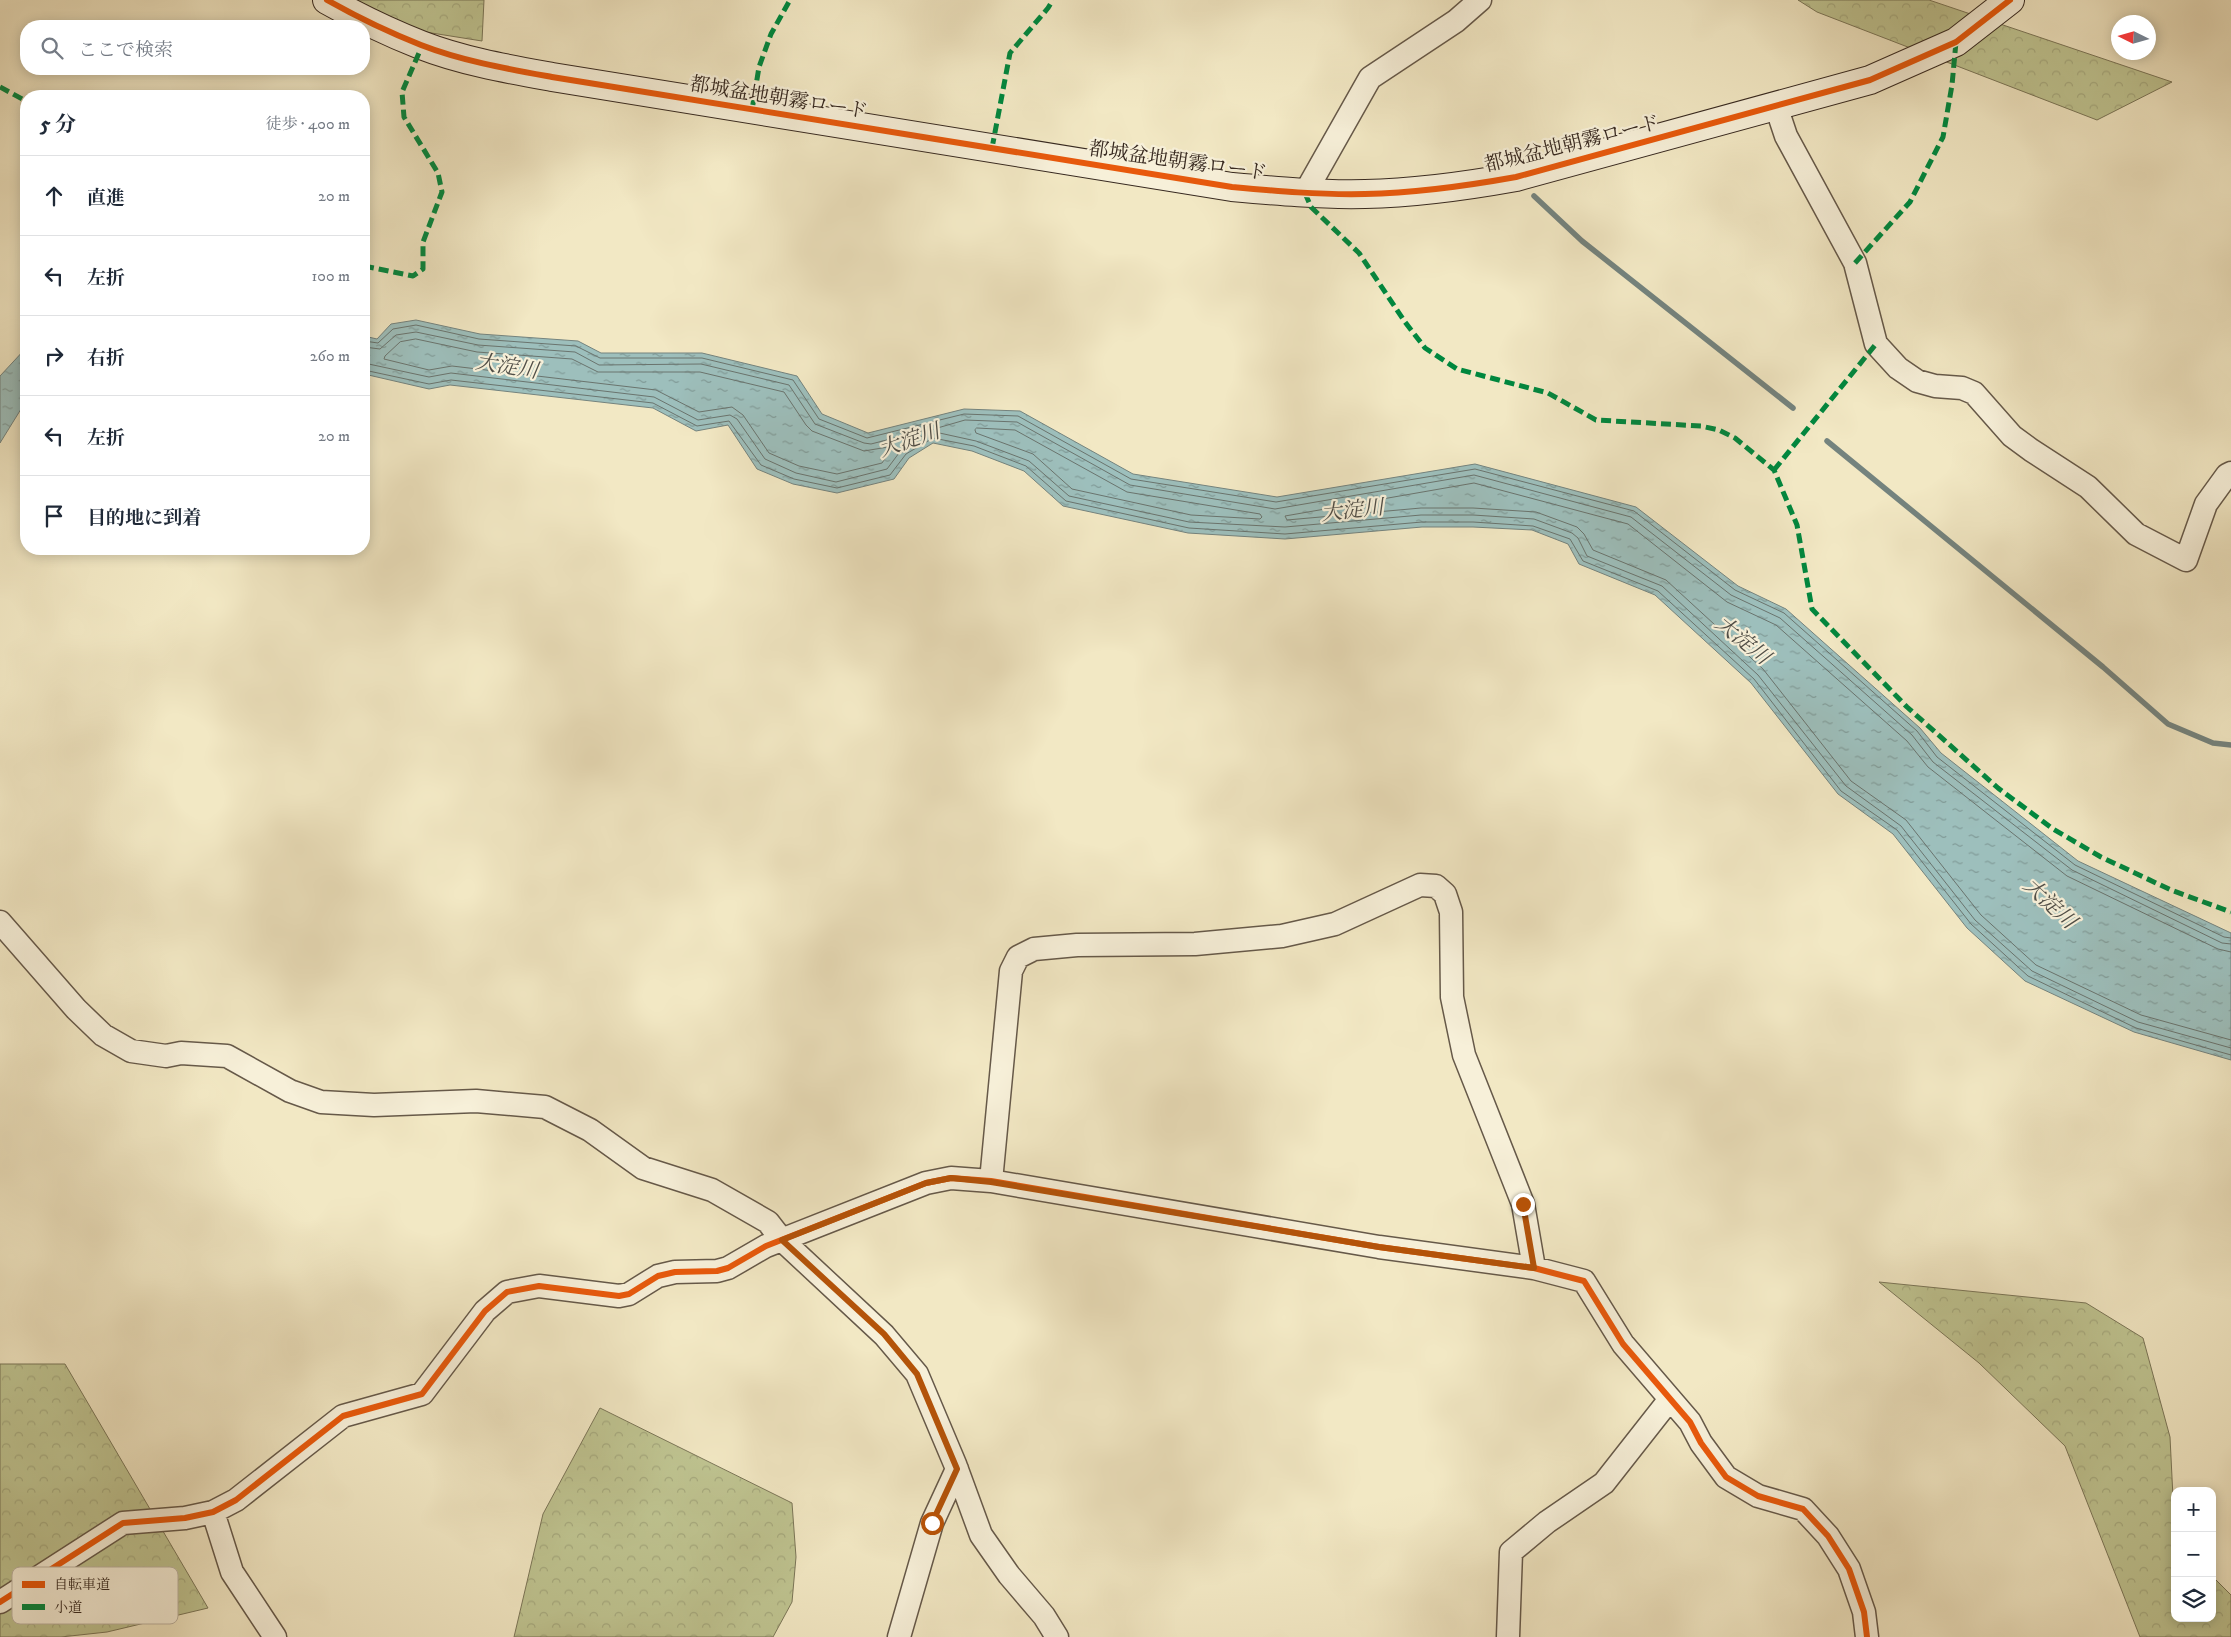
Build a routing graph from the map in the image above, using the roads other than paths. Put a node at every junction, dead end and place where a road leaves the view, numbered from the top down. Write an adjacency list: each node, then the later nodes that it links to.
1 (327, 0): 4 (street, 都城盆地朝霧ロード)
2 (1480, 0): 7 (street)
3 (2010, 0): 6 (street, 都城盆地朝霧ロード)
4 (364, 20)
5 (370, 23): 7 (street, 都城盆地朝霧ロード)
6 (1776, 106): 7 (street, 都城盆地朝霧ロード); 8 (street)
7 (1305, 193)
8 (2231, 473)
9 (0, 922): 11 (street)
10 (991, 1182): 11 (street); 12 (street); 12 (street)
11 (782, 1240): 14 (street); 15 (street)
12 (1534, 1268): 13 (street)
13 (1670, 1399): 22 (street); 23 (street)
14 (957, 1469): 20 (street); 21 (street)
15 (213, 1512): 16 (street); 19 (street)
16 (54, 1567)
17 (12, 1594): 18 (street)
18 (0, 1602)
19 (275, 1637)
20 (900, 1637)
21 (1057, 1637)
22 (1508, 1637)
23 (1867, 1637)

